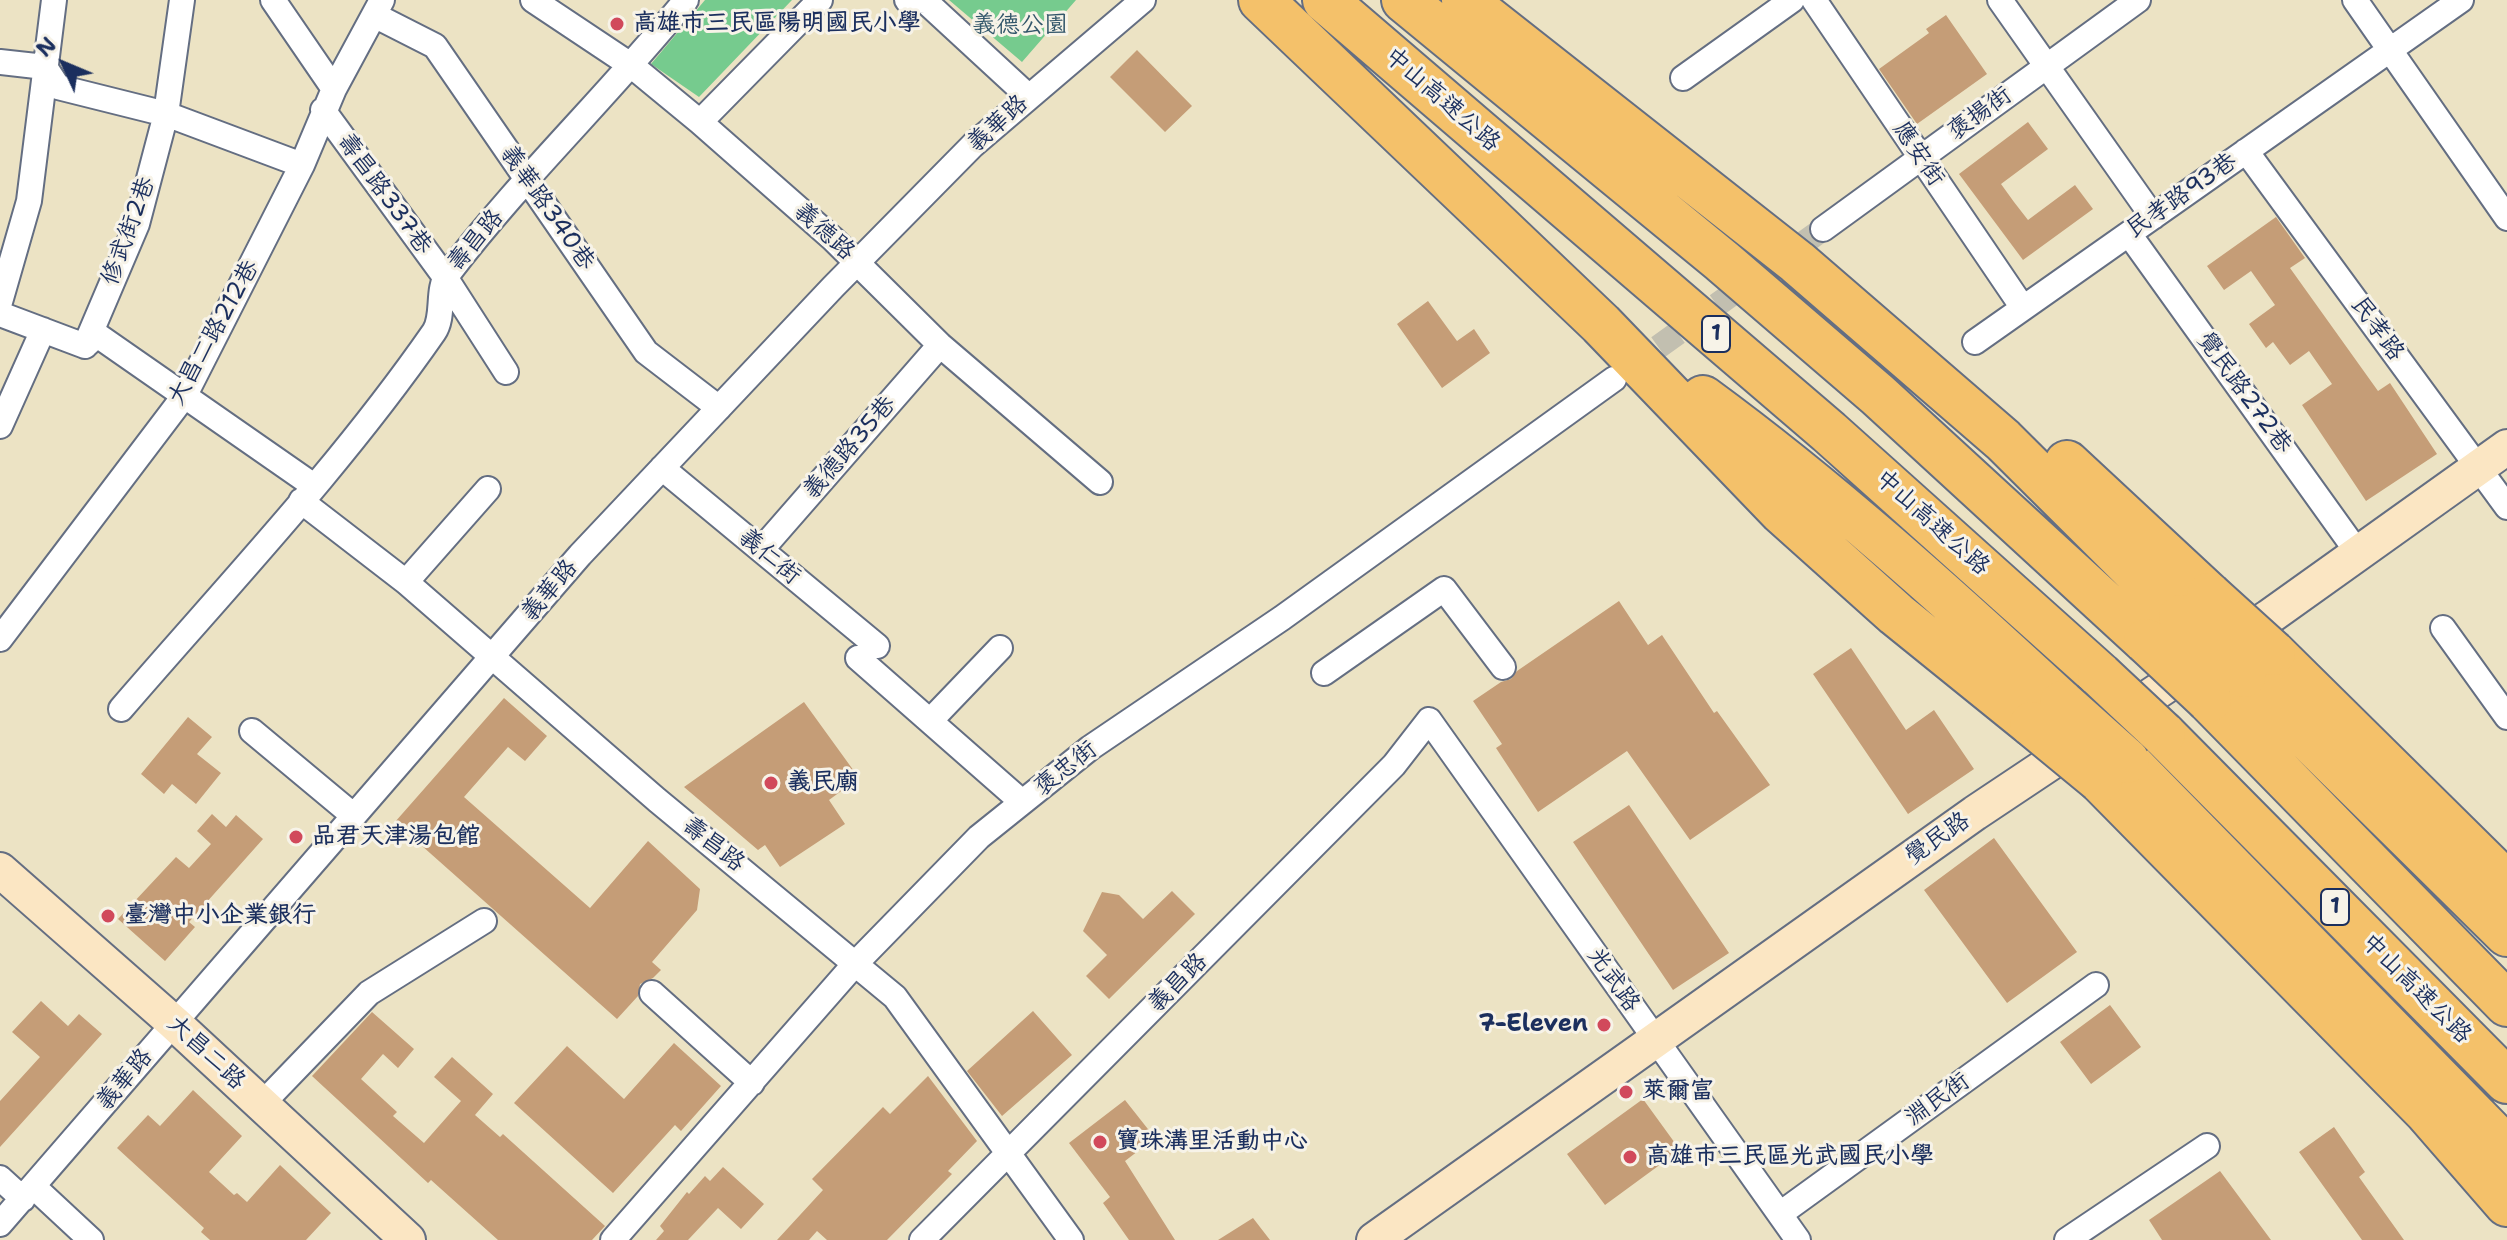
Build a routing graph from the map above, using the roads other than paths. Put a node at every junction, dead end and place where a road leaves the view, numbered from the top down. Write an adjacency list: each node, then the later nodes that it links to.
1 (54, 0): 24 (street)
2 (182, 0): 28 (street, 修武街2巷)
3 (273, 0): 27 (street, 壽昌路337巷)
4 (533, 0): 22 (street, 義德路)
5 (686, 0): 22 (street, 壽昌路)
6 (820, 0): 29 (street)
7 (907, 0): 26 (street)
8 (1143, 0): 26 (street, 義華路)
9 (1261, 0): 75 (highway, bridge)
10 (1325, 0): 88 (highway, 中山高速公路 / 1, bridge)
11 (1404, 0): 62 (highway, 1)
12 (1464, 0): 37 (highway)
13 (1792, 0): 25 (street)
14 (1814, 0): 31 (street, 應安街)
15 (2000, 0): 23 (street)
16 (2138, 0): 23 (street, 褒揚街)
17 (2355, 0): 20 (street)
18 (2461, 0): 20 (street, 民孝路93巷)
19 (378, 7): 27 (street, 大昌二路212巷); 33 (street, 義華路340巷)
20 (2389, 51): 30 (street, 民孝路93巷); 35 (street)
21 (0, 62): 24 (street)
22 (632, 66): 29 (street, 義德路); 33 (street, 壽昌路)
23 (2046, 66): 31 (street, 褒揚街); 34 (street)
24 (45, 67): 28 (street); 40 (street)
25 (1683, 78)
26 (1028, 96): 38 (street, 義華路)
27 (328, 99): 32 (street, 大昌二路212巷); 39 (street, 壽昌路337巷)
28 (166, 114): 32 (street); 46 (street, 修武街2巷)
29 (700, 122): 38 (street, 義德路)
30 (2246, 151): 34 (street, 民孝路93巷); 53 (street, 民孝路)
31 (1920, 156): 37 (street, 褒揚街); 41 (street, 應安街)
32 (302, 165): 49 (street, 大昌二路212巷)
33 (528, 179): 39 (street, 壽昌路); 50 (street, 義華路340巷)
34 (2153, 217): 36 (street, 民孝路93巷)
35 (2507, 218)
36 (2129, 234): 41 (street, 民孝路93巷); 60 (street, 覺民路272巷)
37 (1810, 246): 62 (highway)
38 (857, 262): 45 (street, 義德路); 50 (street, 義華路)
39 (445, 277): 47 (street, 壽昌路337巷); 57 (street, 壽昌路)
40 (0, 302)
41 (2023, 308): 44 (street, 民孝路93巷)
42 (0, 314): 43 (street)
43 (43, 330): 46 (street); 51 (street)
44 (1975, 342)
45 (940, 345): 55 (street, 義德路); 59 (street, 義德路35巷)
46 (85, 346): 49 (street)
47 (506, 372)
48 (1606, 383): 76 (street, 褒忠街)
49 (185, 395): 57 (street); 64 (street, 大昌二路212巷)
50 (719, 408): 54 (street, 義華路)
51 (0, 426)
52 (2507, 447): 53 (street, 覺民路)
53 (2479, 467): 58 (street, 民孝路); 60 (street, 覺民路)
54 (662, 468): 59 (street, 義仁街); 66 (street, 義華路)
55 (1100, 482)
56 (488, 489): 61 (street)
57 (308, 494): 61 (street, 壽昌路); 70 (street, 壽昌路)
58 (2507, 507)
59 (761, 550): 73 (street, 義仁街)
60 (2358, 553): 87 (street, 覺民路)
61 (406, 582): 66 (street, 壽昌路)
62 (2179, 618): 67 (highway, bridge); 85 (highway, 1, bridge)
63 (2443, 628): 71 (street)
64 (0, 639)
65 (1000, 648): 73 (street)
66 (492, 659): 77 (street, 義華路); 82 (street, 壽昌路)
67 (2258, 664): 79 (highway); 81 (highway)
68 (1503, 667): 69 (street)
69 (1324, 673)
70 (121, 709)
71 (2507, 717)
72 (1429, 720): 87 (street, 光武路); 93 (street, 義昌路)
73 (930, 721): 76 (street, 義仁街)
74 (252, 731): 77 (street)
75 (2114, 771): 92 (highway); 96 (highway)
76 (1022, 802): 82 (street, 褒忠街)
77 (354, 816): 86 (street, 義華路)
78 (0, 870): 86 (street, 大昌二路)
79 (2507, 884)
80 (484, 921): 90 (street)
81 (2507, 934)
82 (854, 965): 89 (street, 褒忠街); 93 (street, 壽昌路)
83 (2096, 985): 97 (street, 淵民街)
84 (652, 993): 89 (street)
85 (2507, 1004)
86 (174, 1023): 90 (street, 大昌二路); 95 (street, 義華路)
87 (1655, 1038): 97 (street, 光武路); 104 (street, 覺民路)
88 (2507, 1081)
89 (752, 1083): 101 (street, 褒忠街)
90 (261, 1105): 100 (street, 大昌二路)
91 (2207, 1146): 106 (street)
92 (2507, 1149)
93 (1009, 1153): 102 (street, 義昌路); 103 (street, 壽昌路)
94 (0, 1178): 95 (street)
95 (29, 1193): 98 (street, 義華路); 99 (street)
96 (2507, 1204)
97 (1780, 1214): 105 (street, 光武路)
98 (0, 1224)
99 (91, 1240)
100 (408, 1240)
101 (613, 1240)
102 (922, 1240)
103 (1071, 1240)
104 (1374, 1240)
105 (1798, 1240)
106 (2067, 1240)

